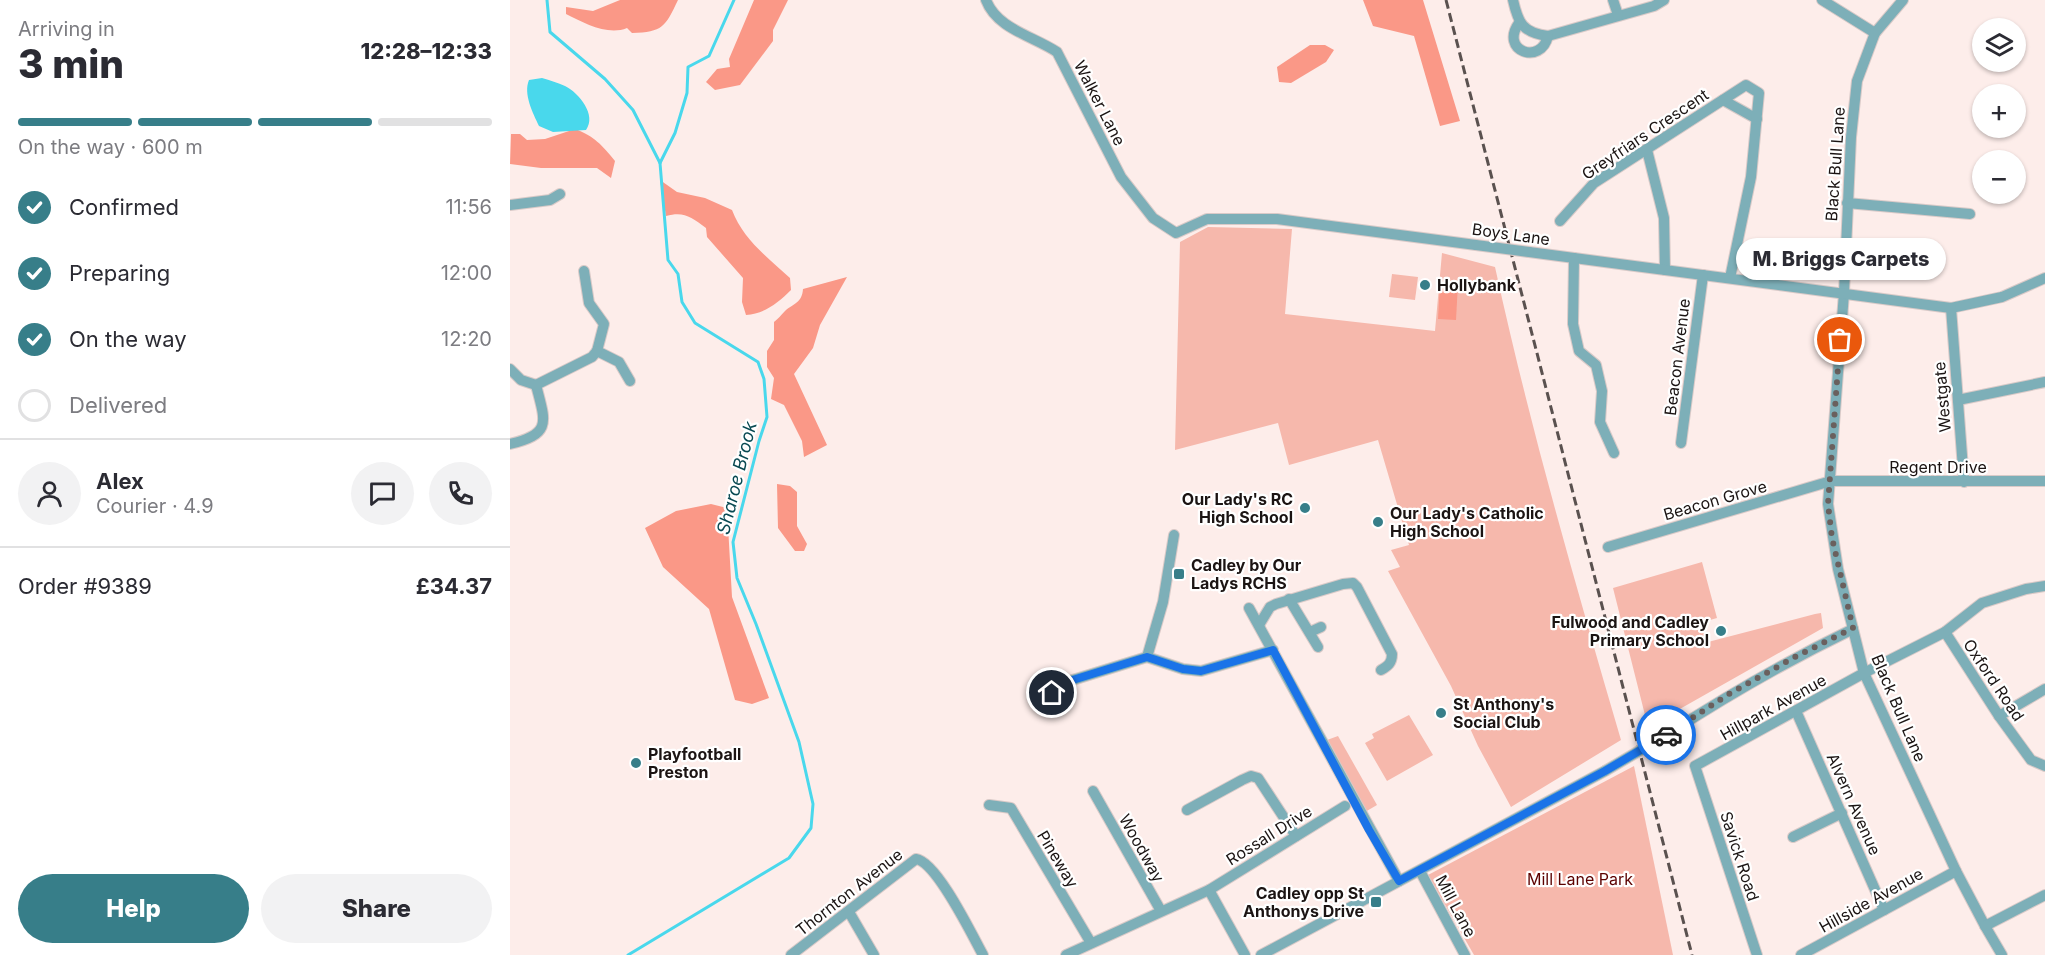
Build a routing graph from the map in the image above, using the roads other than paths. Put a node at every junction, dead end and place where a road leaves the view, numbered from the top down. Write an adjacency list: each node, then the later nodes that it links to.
1 (986, 0): 19 (street, Walker Lane)
2 (1513, 0): 8 (street)
3 (1613, 0): 7 (street)
4 (1664, 0): 7 (street)
5 (1821, 0): 9 (street)
6 (1903, 0): 9 (street, Black Bull Lane)
7 (1618, 15): 10 (street)
8 (1520, 22): 10 (street); 10 (street)
9 (1875, 33): 15 (street, Black Bull Lane)
10 (1548, 36)
11 (1723, 100): 12 (street, Greyfriars Crescent); 12 (street, Greyfriars Crescent); 13 (street, Greyfriars Crescent)
12 (1757, 119): 24 (street, Greyfriars Crescent)
13 (1647, 150): 18 (street, Greyfriars Crescent); 21 (street)
14 (560, 194): 16 (street)
15 (1847, 203): 17 (street); 26 (street, Black Bull Lane)
16 (510, 205)
17 (1970, 214)
18 (1560, 221)
19 (1176, 233): 20 (street, Boys Lane, bridge)
20 (1574, 258): 21 (street, Boys Lane); 36 (street)
21 (1665, 270): 23 (street, Boys Lane)
22 (584, 271): 28 (street)
23 (1703, 275): 24 (street, Boys Lane); 34 (street, Beacon Avenue)
24 (1730, 278): 26 (street, Boys Lane)
25 (2045, 278): 27 (street, Boys Lane)
26 (1844, 293): 27 (street, Boys Lane); 37 (street, Black Bull Lane)
27 (1950, 308): 33 (street, Westgate)
28 (597, 351): 30 (street); 32 (street)
29 (510, 369): 32 (street)
30 (630, 381)
31 (2045, 381): 33 (street)
32 (536, 385): 35 (street)
33 (1958, 400): 39 (street, Westgate)
34 (1681, 443)
35 (510, 444)
36 (1614, 453)
37 (1831, 481): 39 (street, Regent Drive); 41 (street, Beacon Grove); 47 (street, Black Bull Lane)
38 (2045, 481): 39 (street, Regent Drive)
39 (1964, 482)
40 (1162, 540): 52 (street)
41 (1608, 547)
42 (2045, 586): 49 (street, Hillpark Avenue)
43 (1289, 599): 45 (street); 48 (street); 53 (street)
44 (1249, 608): 45 (street)
45 (1259, 625): 51 (street)
46 (1321, 627): 48 (street)
47 (1853, 628): 54 (street, Black Bull Lane); 68 (street, bridge)
48 (1310, 632): 50 (street)
49 (1945, 632): 54 (street, Hillpark Avenue); 58 (street, Oxford Road)
50 (1317, 647)
51 (1273, 650): 52 (street); 70 (street)
52 (1147, 657): 55 (street)
53 (1381, 670)
54 (1864, 674): 57 (street, Hillpark Avenue); 69 (street, Black Bull Lane)
55 (1050, 686)
56 (2045, 689): 58 (street)
57 (1796, 711): 59 (street, Hillpark Avenue); 65 (street, Alvern Avenue)
58 (1999, 716): 60 (street, Oxford Road)
59 (1695, 766): 86 (street, Savick Road)
60 (2045, 766)
61 (1099, 795): 74 (street, Woodway)
62 (989, 805): 77 (street, Pineway)
63 (1345, 806): 66 (street, Rossall Drive)
64 (1187, 810): 66 (street)
65 (1842, 813): 67 (street); 73 (street, Alvern Avenue)
66 (1296, 836): 71 (street, Rossall Drive)
67 (1792, 837)
68 (1420, 871): 70 (street); 78 (street, Mill Lane)
69 (1956, 871): 73 (street, Hillside Avenue); 76 (street, Black Bull Lane)
70 (1399, 881): 84 (street)
71 (1209, 890): 74 (street, Rossall Drive); 83 (street)
72 (2045, 895): 76 (street)
73 (1884, 910): 87 (street, Hillside Avenue)
74 (1161, 911): 77 (street, Rossall Drive)
75 (849, 912): 79 (street, Thornton Avenue); 80 (street); 81 (street, Thornton Avenue)
76 (1984, 926): 88 (street, Black Bull Lane)
77 (1090, 943): 82 (street, Rossall Drive)
78 (1463, 952): 85 (street)
79 (791, 955)
80 (874, 955)
81 (983, 955)
82 (1066, 955)
83 (1245, 955)
84 (1262, 955)
85 (1450, 955)
86 (1757, 955)
87 (1801, 955)
88 (2002, 955)

